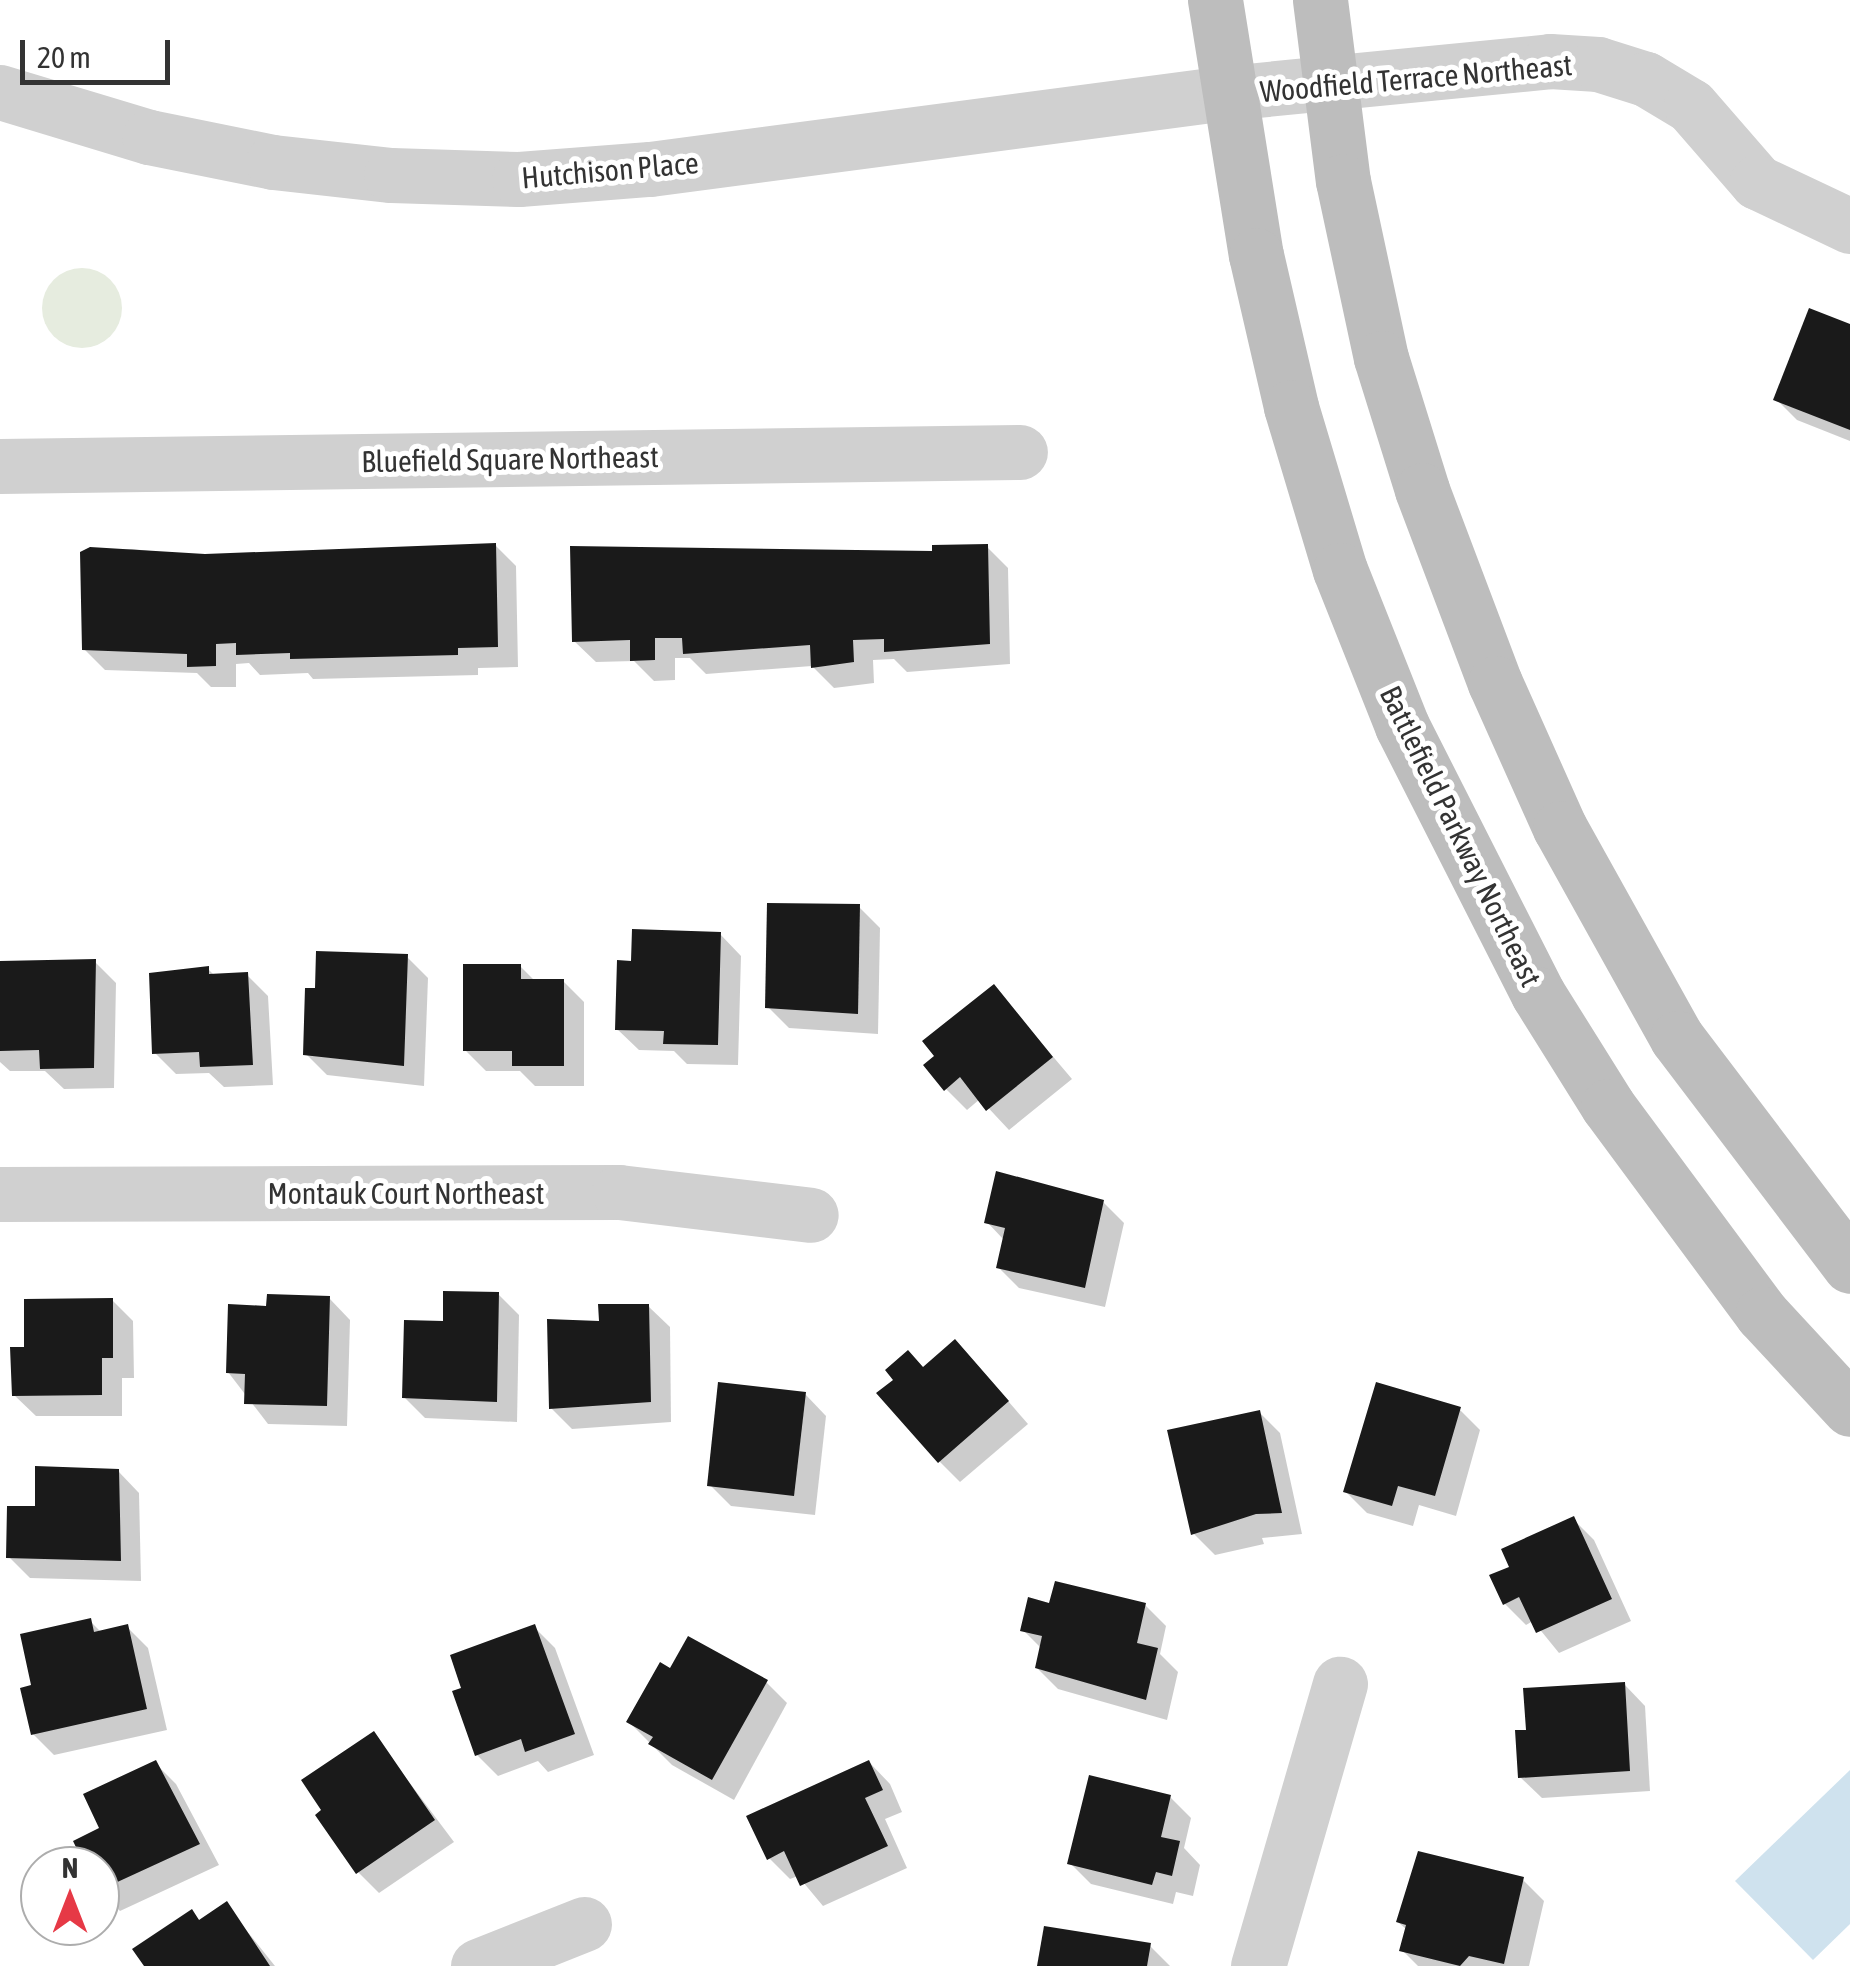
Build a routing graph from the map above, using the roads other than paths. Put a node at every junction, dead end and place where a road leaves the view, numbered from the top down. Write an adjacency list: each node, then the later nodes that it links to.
1 (1216, 0): 5 (main road, Battlefield Parkway Northeast)
2 (1320, 0): 3 (main road)
3 (1330, 84): 5 (street, Woodfield Terrace Northeast); 6 (street, Woodfield Terrace Northeast); 11 (main road)
4 (0, 92): 5 (street, Hutchison Place)
5 (1226, 94): 12 (main road, Battlefield Parkway Northeast)
6 (1850, 226)
7 (1020, 452): 8 (street, Bluefield Square Northeast)
8 (0, 466)
9 (0, 1194): 10 (street, Montauk Court Northeast)
10 (812, 1215)
11 (1850, 1266)
12 (1850, 1409)
13 (1340, 1684): 16 (street)
14 (584, 1924): 15 (street)
15 (478, 1966)
16 (1258, 1966)

